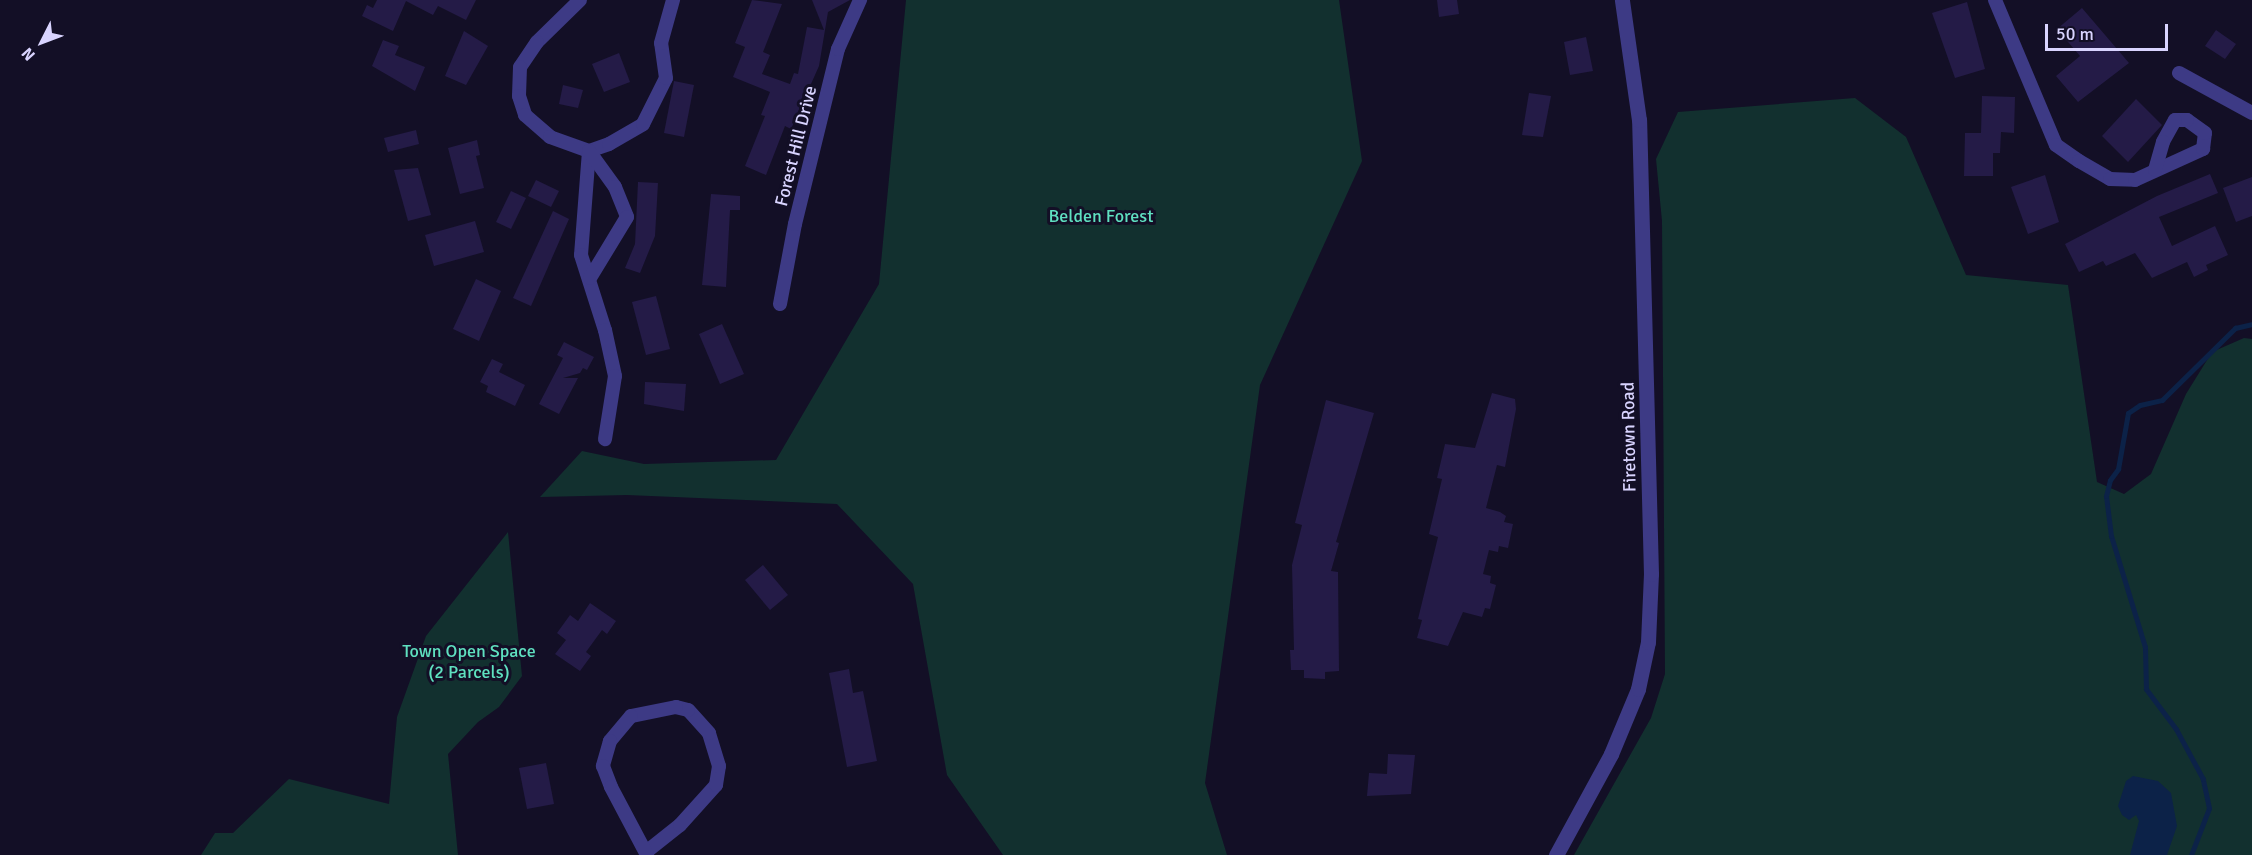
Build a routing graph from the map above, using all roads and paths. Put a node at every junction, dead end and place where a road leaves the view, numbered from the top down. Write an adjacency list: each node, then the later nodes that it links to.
1 (580, 0): 8 (street)
2 (673, 0): 8 (street)
3 (860, 0): 11 (street, Forest Hill Drive)
4 (1622, 0): 14 (street, Firetown Road)
5 (1995, 0): 9 (street)
6 (2179, 73): 7 (street)
7 (2252, 113)
8 (590, 151): 10 (street); 10 (street)
9 (2155, 170)
10 (590, 278): 12 (street)
11 (780, 304)
12 (605, 439)
13 (646, 854): 13 (street)
14 (1556, 855)

